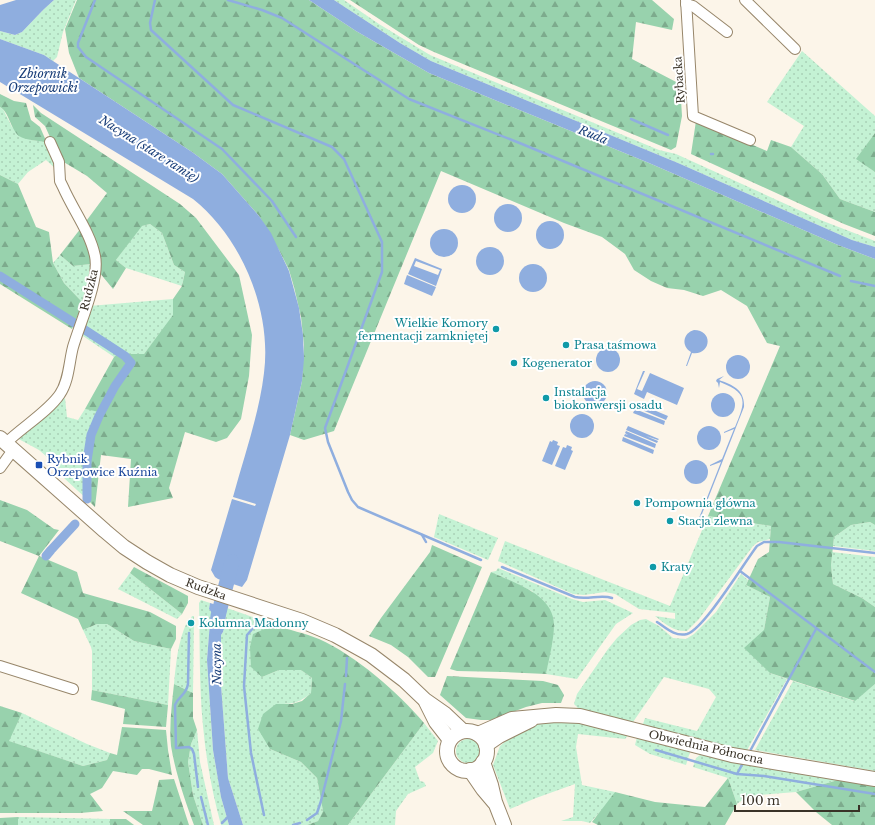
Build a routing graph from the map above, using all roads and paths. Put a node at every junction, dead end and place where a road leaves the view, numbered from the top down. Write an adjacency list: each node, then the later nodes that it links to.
1 (745, 0): 4 (street)
2 (686, 2): 3 (street, Rybacka); 5 (street, Rybacka)
3 (727, 32)
4 (795, 49)
5 (750, 140)
6 (50, 142): 7 (street, Rudzka)
7 (6, 444): 8 (street); 11 (main road, Rudzka)
8 (0, 468)
9 (0, 666): 10 (street)
10 (73, 689)
11 (425, 700): 12 (main road, Rudzka); 14 (main road, Rudzka)
12 (462, 731): 13 (main road); 14 (main road)
13 (482, 739): 15 (main road); 17 (main road, Obwiednia Północna)
14 (450, 740): 16 (main road)
15 (484, 762): 16 (main road); 18 (main road)
16 (470, 770): 18 (main road)
17 (875, 779)
18 (495, 802): 19 (main road)
19 (504, 825)

